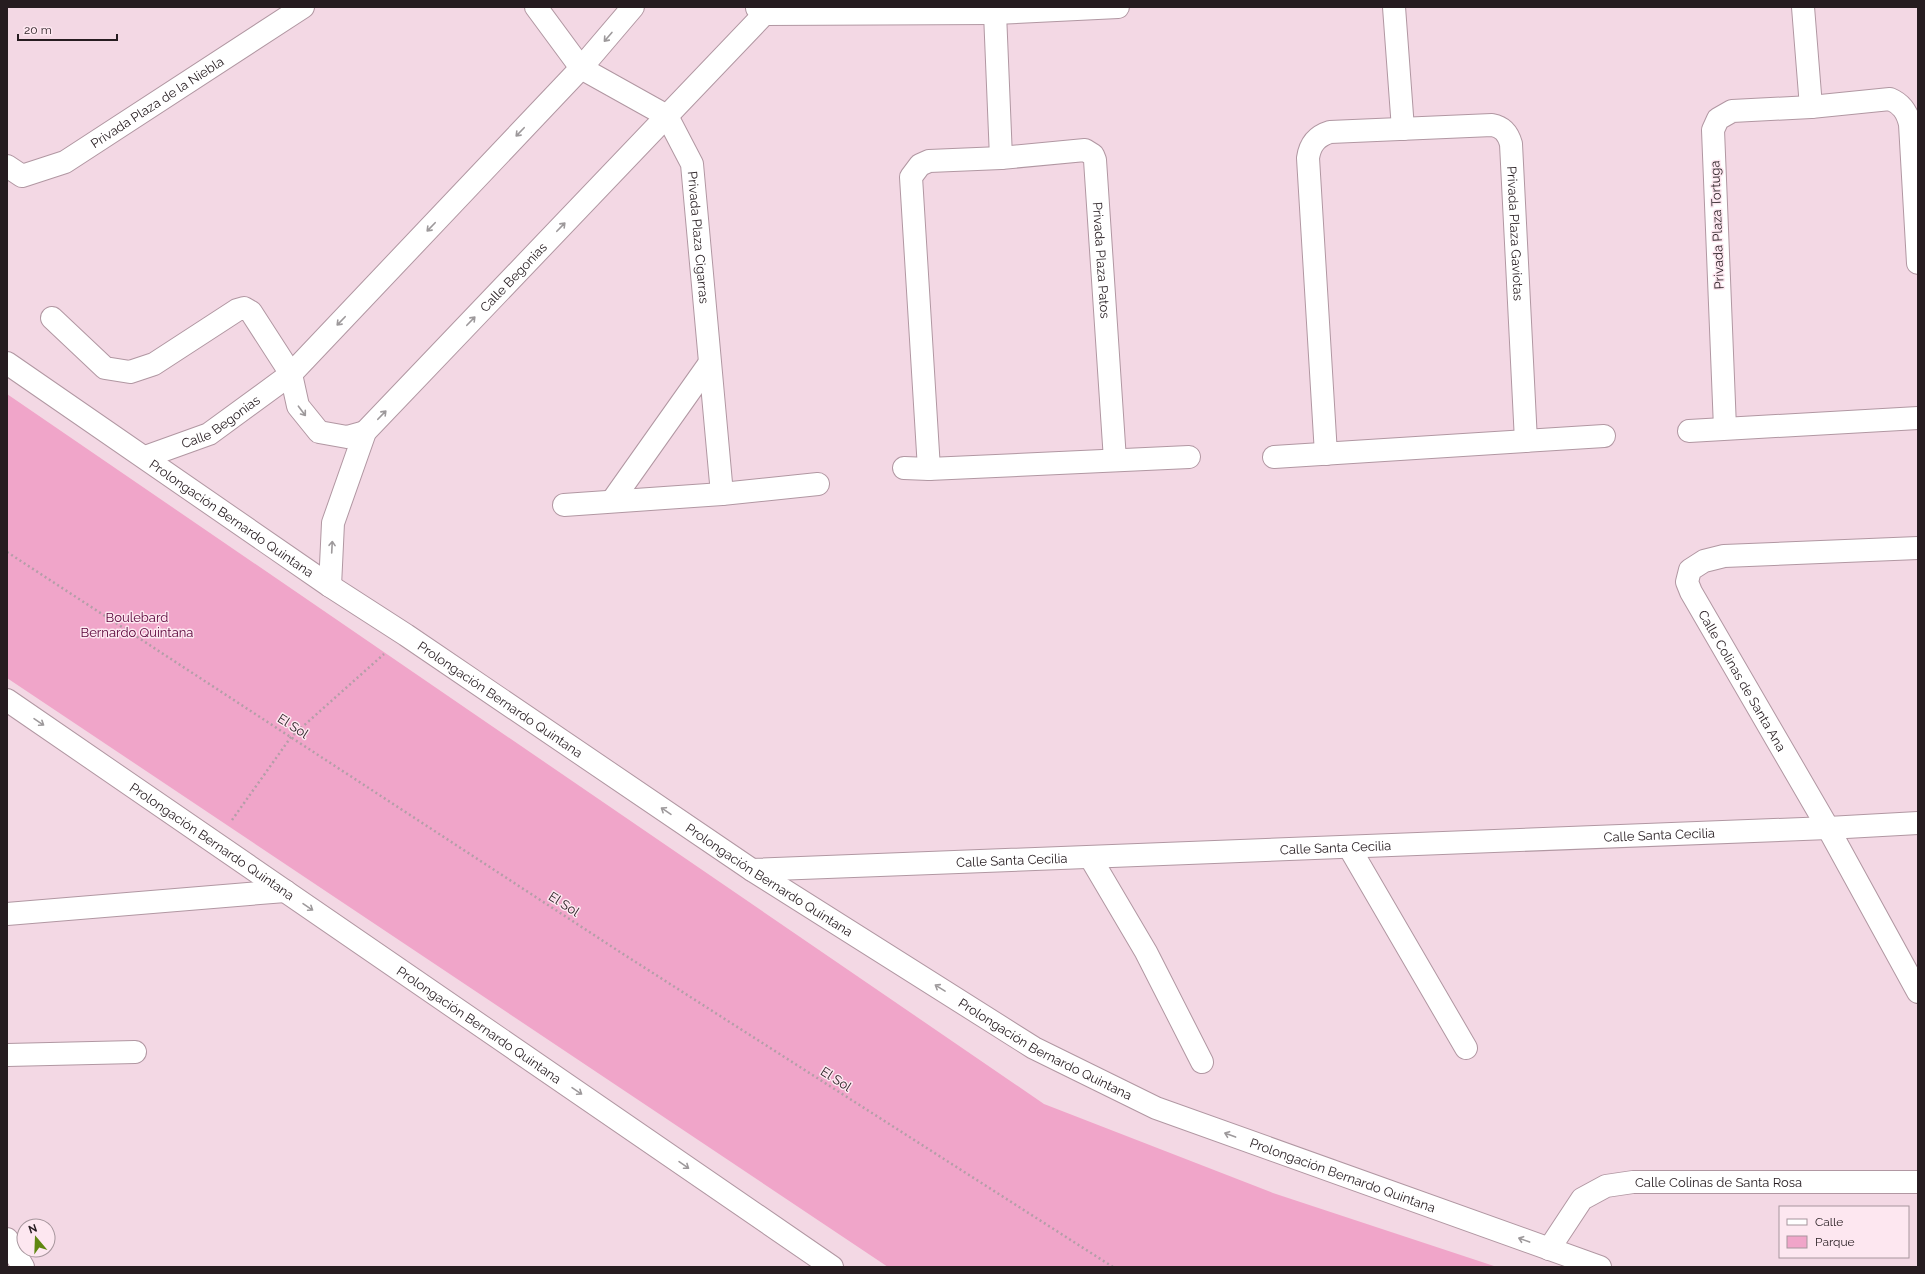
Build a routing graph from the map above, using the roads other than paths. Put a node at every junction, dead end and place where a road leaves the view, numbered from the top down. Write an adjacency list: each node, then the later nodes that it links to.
1 (302, 7): 14 (street, Privada Plaza de la Niebla)
2 (536, 7): 9 (street)
3 (633, 7): 9 (street, Calle Begonias, one-way to 9)
4 (1118, 7): 8 (street)
5 (1394, 7): 12 (street)
6 (1803, 7): 10 (street)
7 (764, 9): 8 (street); 11 (street, Calle Begonias)
8 (995, 13): 13 (street)
9 (581, 68): 11 (street); 19 (street, Calle Begonias, one-way to 19)
10 (1812, 107): 15 (street, Privada Plaza Tortuga); 21 (street, Privada Plaza Tortuga)
11 (667, 116): 18 (street, Privada Plaza Cigarras); 23 (street, Calle Begonias, one-way to 11)
12 (1403, 129): 25 (street, Privada Plaza Gaviotas); 26 (street, Privada Plaza Gaviotas)
13 (1001, 158): 30 (street, Privada Plaza Patos); 32 (street, Privada Plaza Patos)
14 (7, 166)
15 (1918, 263)
16 (52, 318): 19 (street)
17 (7, 363): 28 (street, Prolongación Bernardo Quintana)
18 (709, 364): 34 (street, Privada Plaza Cigarras); 35 (street)
19 (291, 374): 23 (street, one-way to 23); 28 (street, Calle Begonias)
20 (1918, 418): 21 (street)
21 (1725, 428): 22 (street)
22 (1689, 431)
23 (365, 432): 38 (street, Calle Begonias, one-way to 23)
24 (1604, 436): 25 (street)
25 (1526, 441): 26 (street)
26 (1326, 454): 29 (street)
27 (1189, 456): 30 (street)
28 (145, 457): 38 (street, Prolongación Bernardo Quintana)
29 (1274, 457)
30 (1115, 460): 32 (street)
31 (904, 468): 32 (street)
32 (929, 469)
33 (818, 484): 34 (street)
34 (722, 494): 35 (street)
35 (612, 501): 36 (street)
36 (564, 505)
37 (1918, 548): 41 (street, Calle Colinas de Santa Ana)
38 (330, 586): 44 (street, Prolongación Bernardo Quintana, one-way to 38)
39 (7, 700): 45 (street, Prolongación Bernardo Quintana, one-way to 45)
40 (1918, 823): 41 (street, Calle Santa Cecilia)
41 (1828, 828): 42 (street, Calle Santa Cecilia); 47 (street, Calle Colinas de Santa Ana)
42 (1349, 847): 43 (street, Calle Santa Cecilia); 49 (street)
43 (1090, 857): 44 (street, Calle Santa Cecilia); 52 (street)
44 (752, 870): 55 (street, Prolongación Bernardo Quintana, one-way to 44)
45 (285, 891): 46 (street); 57 (street, Prolongación Bernardo Quintana, one-way to 57)
46 (7, 914)
47 (1911, 964): 48 (street, Calle Colinas de Santa Ana)
48 (1918, 992)
49 (1466, 1048)
50 (136, 1052): 51 (street)
51 (7, 1055)
52 (1202, 1062)
53 (1918, 1182): 55 (street, Calle Colinas de Santa Rosa)
54 (7, 1239): 56 (street)
55 (1549, 1249): 58 (street, Prolongación Bernardo Quintana)
56 (23, 1267)
57 (832, 1267)
58 (1600, 1267)

